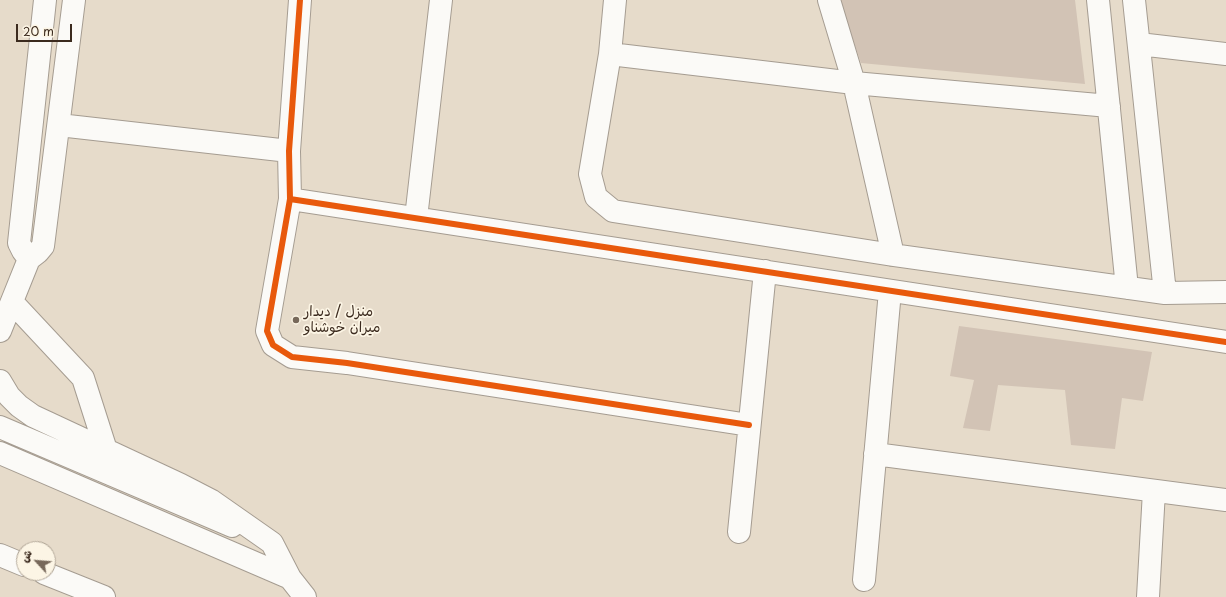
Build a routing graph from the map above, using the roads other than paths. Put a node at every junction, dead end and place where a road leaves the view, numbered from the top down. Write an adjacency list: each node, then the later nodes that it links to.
1 (45, 0): 19 (main road)
2 (74, 0): 14 (main road)
3 (300, 0): 15 (main road)
4 (441, 0): 17 (main road)
5 (615, 0): 10 (main road)
6 (828, 0): 12 (main road)
7 (1098, 0): 13 (main road)
8 (1134, 0): 9 (main road)
9 (1139, 44): 11 (main road); 24 (main road)
10 (610, 54): 12 (main road); 18 (main road)
11 (1226, 54)
12 (854, 83): 13 (main road); 18 (main road)
13 (1109, 106): 21 (main road)
14 (59, 125): 15 (main road); 19 (main road)
15 (289, 151): 16 (main road)
16 (290, 199): 17 (main road); 29 (main road)
17 (416, 218): 20 (main road)
18 (893, 255): 21 (main road)
19 (29, 259): 25 (main road)
20 (765, 271): 22 (main road); 29 (main road)
21 (1127, 288): 24 (main road)
22 (890, 291): 27 (main road); 33 (main road)
23 (1226, 292): 24 (main road)
24 (1165, 293)
25 (12, 302): 26 (main road); 31 (main road)
26 (0, 331)
27 (1226, 342)
28 (0, 381): 31 (main road)
29 (749, 424): 36 (main road)
30 (0, 427): 37 (main road)
31 (106, 450): 37 (main road)
32 (0, 453): 41 (main road)
33 (875, 454): 34 (main road); 42 (main road)
34 (1154, 490): 35 (main road); 45 (main road)
35 (1226, 500)
36 (739, 532)
37 (272, 543): 41 (main road)
38 (0, 555): 39 (main road)
39 (16, 562)
40 (56, 578): 43 (main road)
41 (290, 578): 44 (main road)
42 (864, 580)
43 (99, 596)
44 (305, 597)
45 (1148, 597)

